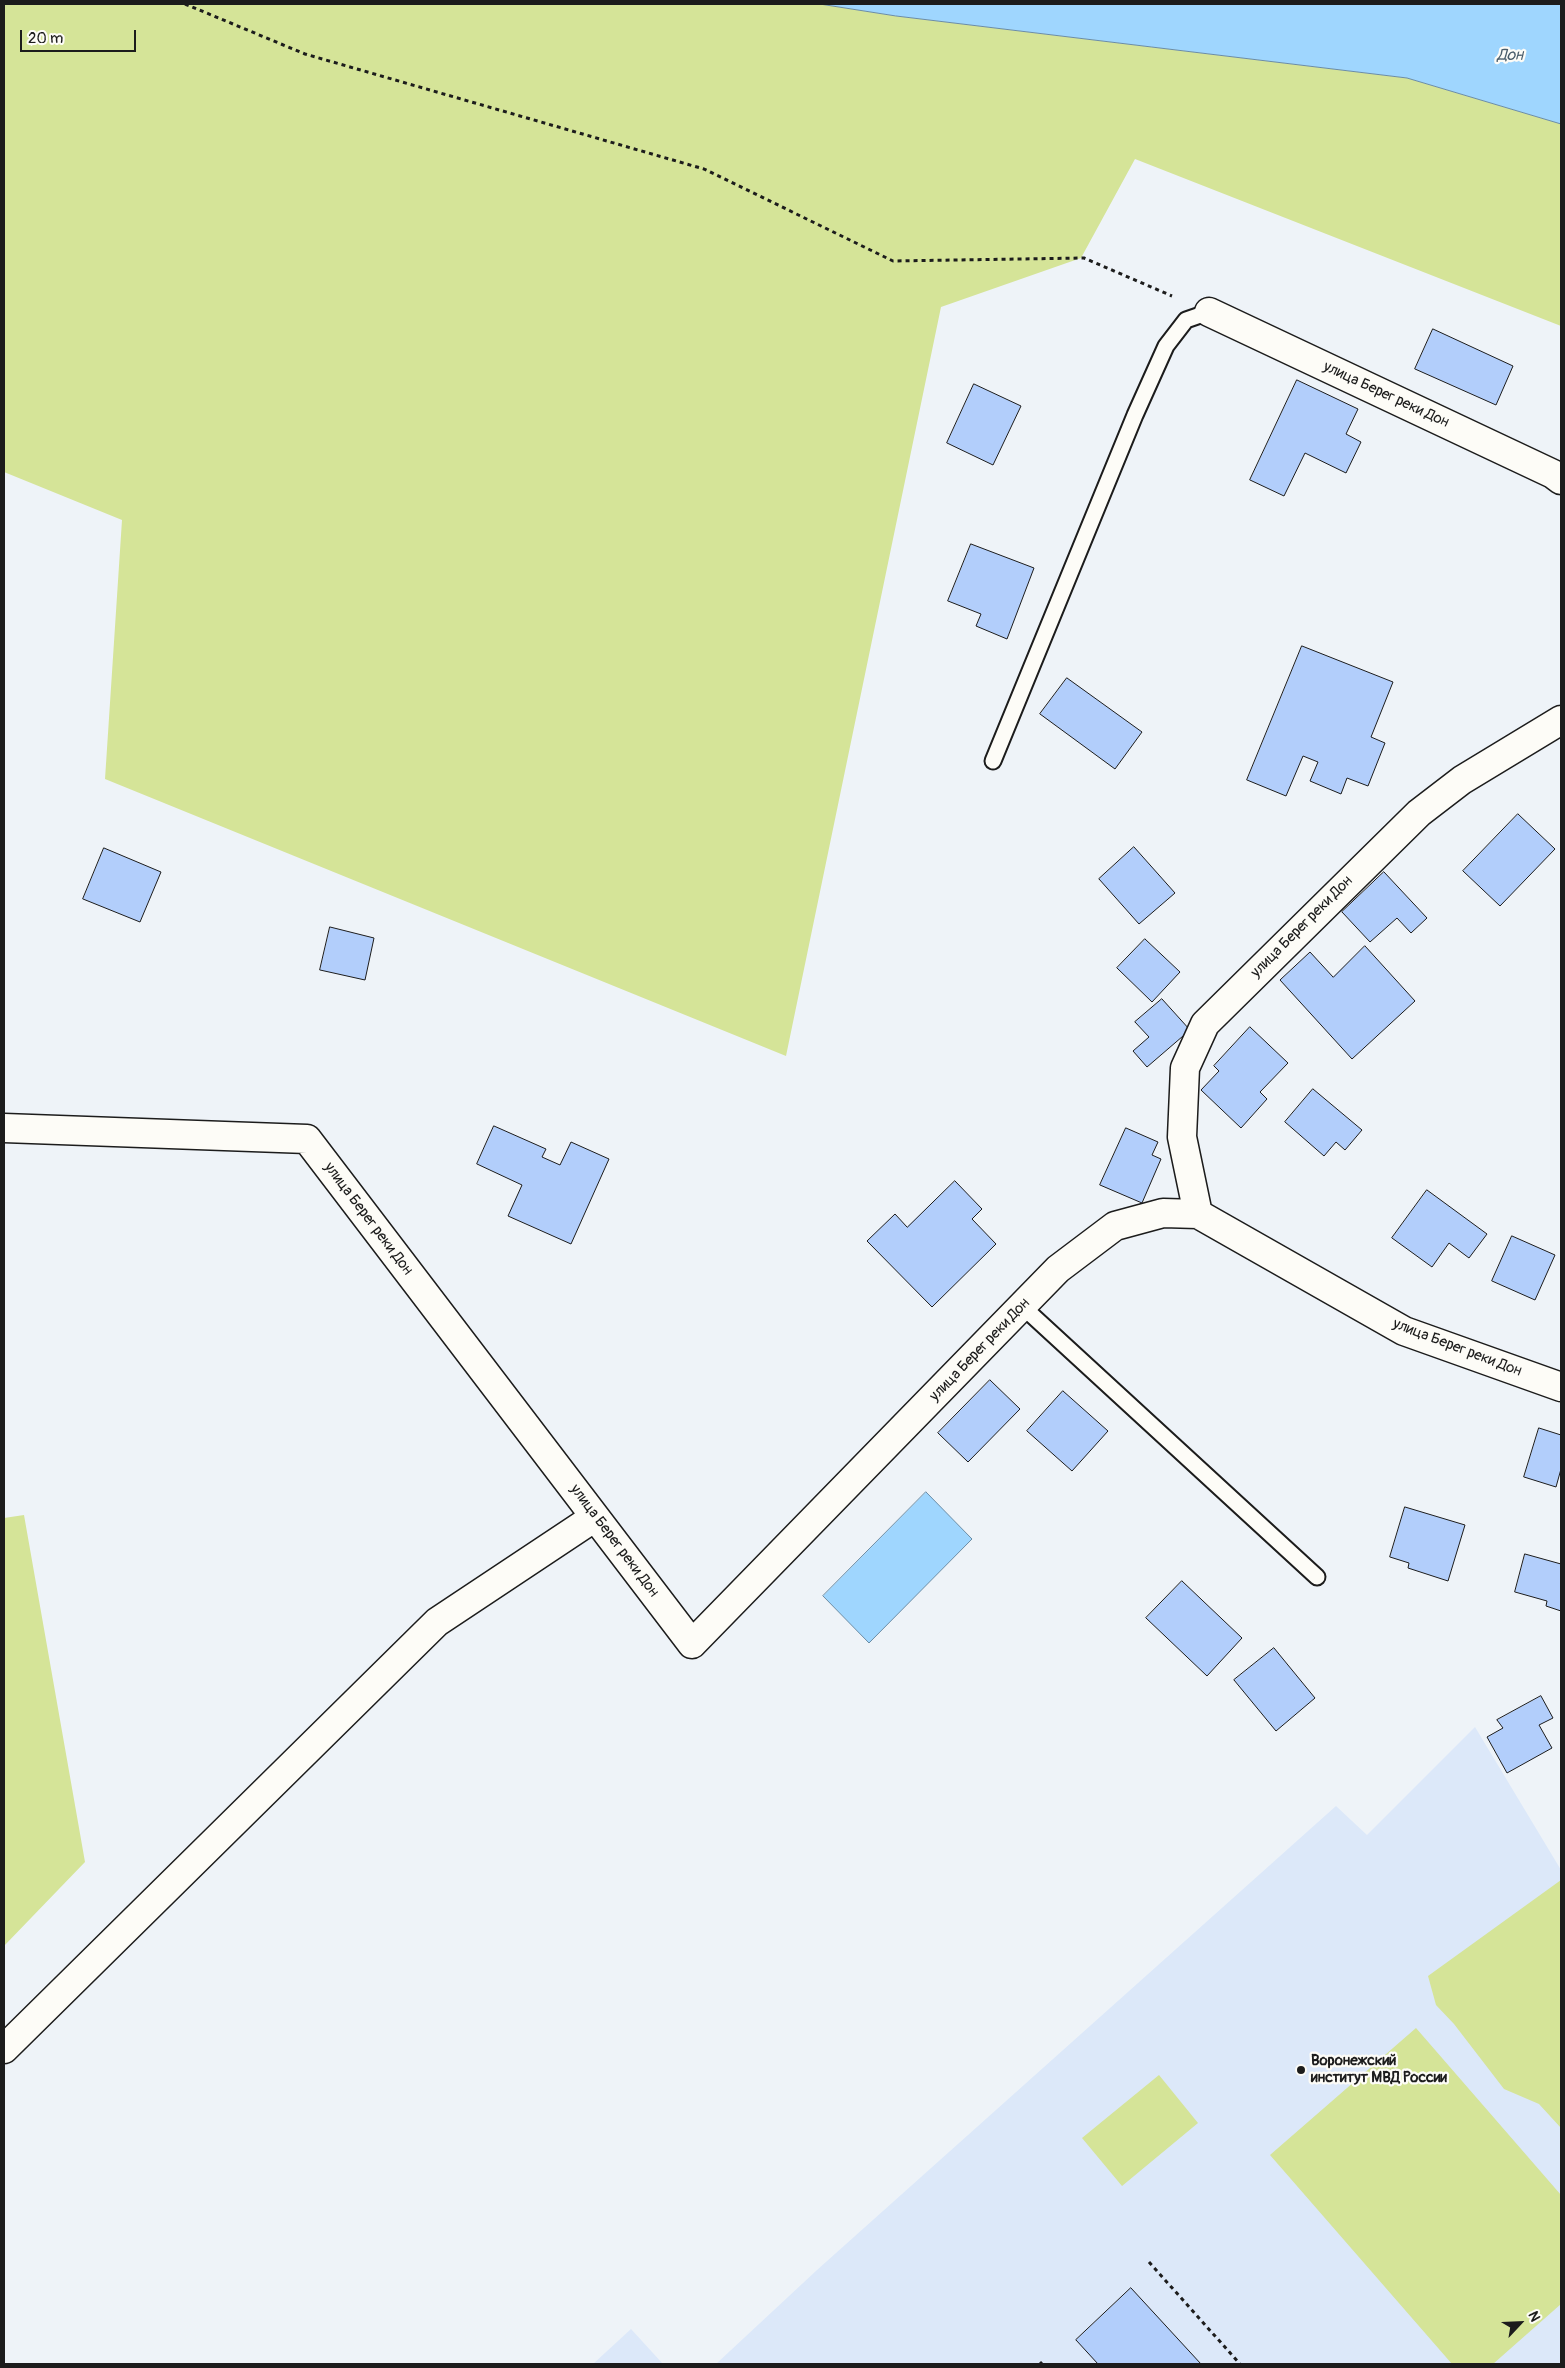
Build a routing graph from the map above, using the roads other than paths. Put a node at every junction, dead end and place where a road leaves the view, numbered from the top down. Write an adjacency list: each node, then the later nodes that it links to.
1 (1209, 312): 2 (street, улица Берег реки Дон); 4 (lane)
2 (1561, 480)
3 (1561, 720): 6 (street, улица Берег реки Дон)
4 (993, 761)
5 (4, 1128): 9 (street, улица Берег реки Дон)
6 (1198, 1214): 7 (street, улица Берег реки Дон); 8 (street, улица Берег реки Дон)
7 (1022, 1306): 9 (street, улица Берег реки Дон); 10 (lane)
8 (1561, 1387)
9 (595, 1516): 11 (street)
10 (1316, 1577)
11 (4, 2049)

